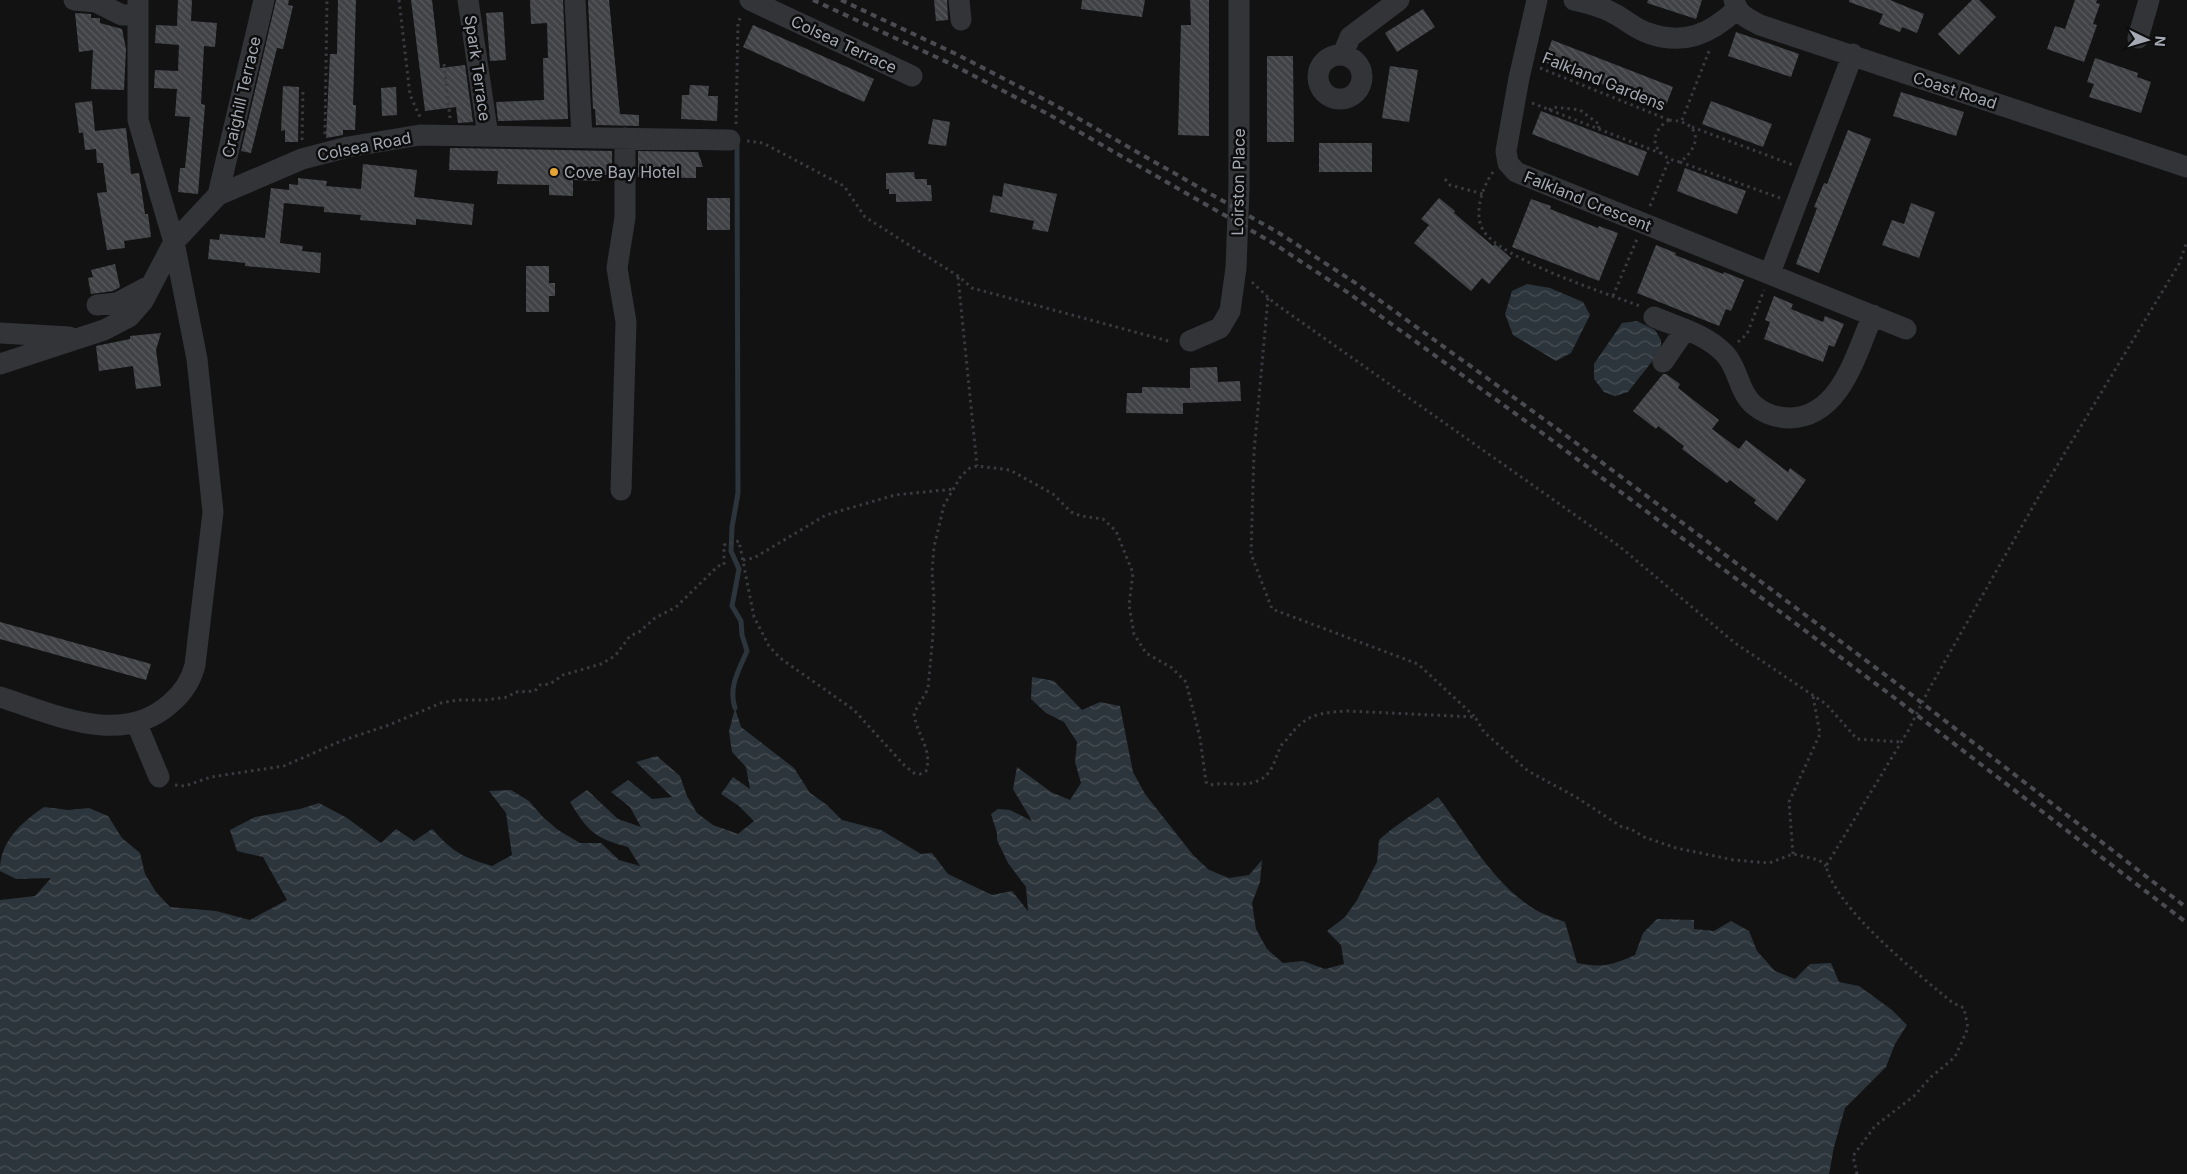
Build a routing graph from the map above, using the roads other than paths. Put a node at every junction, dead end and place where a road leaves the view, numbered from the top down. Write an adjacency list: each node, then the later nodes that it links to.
1 (74, 0): 10 (street)
2 (468, 0): 18 (street, Spark Terrace)
3 (575, 0): 19 (street)
4 (750, 0): 17 (street, Colsea Terrace)
5 (1239, 0): 34 (street, Loirston Place)
6 (1399, 0): 15 (street)
7 (1537, 0): 25 (street, Falkland Crescent)
8 (2148, 0): 14 (street)
9 (1579, 1): 12 (street)
10 (103, 3): 13 (street)
11 (258, 5): 23 (street, Craighill Terrace)
12 (1735, 5): 16 (street, Coast Road)
13 (137, 8): 24 (street)
14 (2138, 38)
15 (1343, 54)
16 (1853, 54): 22 (street, Coast Road); 25 (street)
17 (912, 76)
18 (488, 136): 19 (street, Colsea Road); 23 (street, Colsea Road)
19 (582, 137): 20 (street, Colsea Road)
20 (625, 138): 21 (street, Colsea Road); 37 (street)
21 (730, 140)
22 (2187, 167)
23 (218, 195): 24 (street, Colsea Road)
24 (174, 242): 26 (street, Colsea Road); 39 (street)
25 (1770, 273): 28 (street, Falkland Crescent)
26 (154, 283): 27 (street); 33 (street, Colsea Road)
27 (97, 305)
28 (1873, 315): 30 (street, Falkland Crescent); 31 (street)
29 (1654, 316): 31 (street)
30 (1906, 329)
31 (1685, 330): 35 (street)
32 (0, 334): 33 (street)
33 (79, 337): 36 (street)
34 (1190, 341)
35 (1663, 362)
36 (0, 364)
37 (621, 490)
38 (0, 697): 39 (street)
39 (136, 722): 40 (street)
40 (159, 777)

